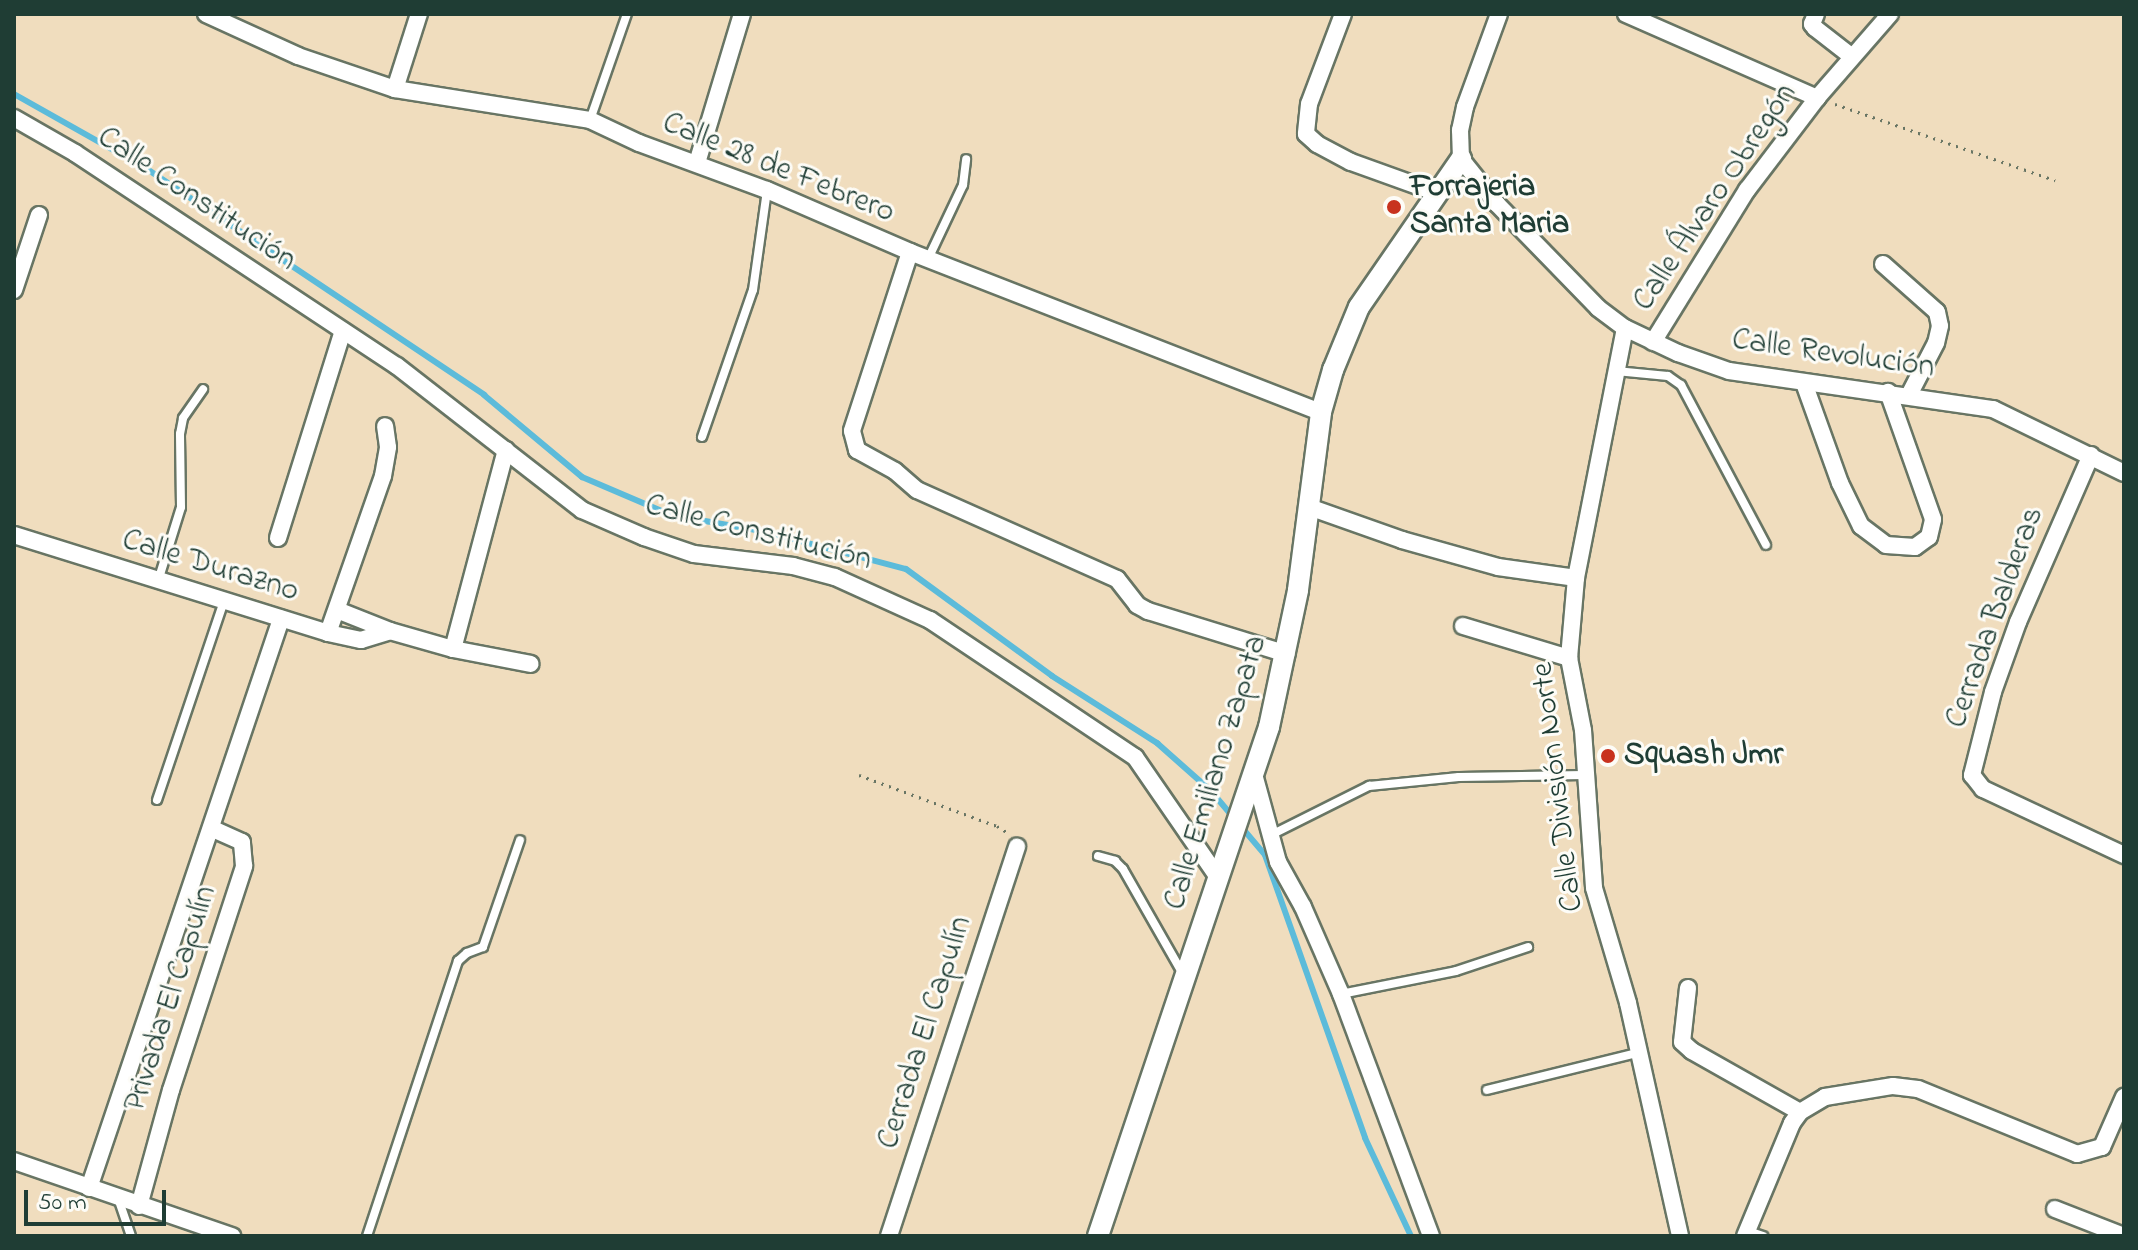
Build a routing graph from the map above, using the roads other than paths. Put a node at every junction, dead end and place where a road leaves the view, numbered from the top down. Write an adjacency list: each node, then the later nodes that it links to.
1 (206, 14): 11 (street, Calle 28 de Febrero)
2 (419, 14): 11 (street)
3 (627, 14): 14 (lane)
4 (742, 14): 17 (street)
5 (1343, 14): 19 (street)
6 (1499, 14): 16 (street)
7 (1626, 14): 12 (street)
8 (1816, 14): 10 (street)
9 (1890, 14): 10 (street, Calle Álvaro Obregón)
10 (1851, 56): 12 (street, Calle Álvaro Obregón)
11 (395, 89): 14 (street, Calle 28 de Febrero)
12 (1817, 98): 27 (street, Calle Álvaro Obregón)
13 (14, 118): 26 (street, Calle Constitución)
14 (590, 120): 17 (street, Calle 28 de Febrero)
15 (966, 159): 22 (lane)
16 (1461, 159): 19 (street, Calle Emiliano Zapata); 25 (street, Calle Revolución)
17 (697, 163): 18 (street, Calle 28 de Febrero)
18 (767, 190): 21 (street, Calle 28 de Febrero); 35 (lane)
19 (1437, 193): 33 (street, Calle Emiliano Zapata)
20 (39, 215): 24 (street)
21 (910, 252): 22 (street, Calle 28 de Febrero); 52 (street)
22 (928, 259): 33 (street, Calle 28 de Febrero)
23 (1883, 264): 32 (street)
24 (14, 290)
25 (1625, 328): 27 (street, Calle Revolución); 28 (street, Calle División Norte)
26 (343, 331): 36 (street, Calle Constitución); 41 (street)
27 (1653, 342): 29 (street, Calle Revolución)
28 (1615, 371): 42 (lane); 43 (street, Calle División Norte)
29 (1804, 383): 31 (street, Calle Revolución); 31 (street)
30 (203, 389): 44 (lane)
31 (1888, 392): 32 (street, Calle Revolución)
32 (1909, 395): 37 (street, Calle Revolución)
33 (1321, 412): 39 (street, Calle Emiliano Zapata)
34 (385, 426): 46 (street)
35 (702, 437)
36 (506, 450): 51 (street); 64 (street, Calle Constitución)
37 (2091, 455): 38 (street, Calle Revolución); 62 (street, Cerrada Balderas)
38 (2124, 473)
39 (1309, 507): 43 (street); 52 (street, Calle Emiliano Zapata)
40 (14, 535): 44 (street, Calle Durazno)
41 (278, 538)
42 (1766, 545)
43 (1576, 578): 53 (street, Calle División Norte)
44 (158, 581): 45 (street, Calle Durazno)
45 (224, 601): 47 (street, Calle Durazno); 57 (lane)
46 (337, 610): 49 (street, Calle Durazno); 50 (street)
47 (281, 619): 50 (street, Calle Durazno); 58 (street)
48 (1463, 626): 53 (street)
49 (390, 631): 50 (street, Calle Durazno); 51 (street, Calle Durazno)
50 (328, 633)
51 (453, 649): 54 (street, Calle Durazno)
52 (1287, 654): 55 (street, Calle Emiliano Zapata)
53 (1569, 658): 56 (street, Calle División Norte)
54 (531, 664)
55 (1254, 774): 59 (street); 64 (street, Calle Emiliano Zapata)
56 (1584, 775): 59 (lane); 69 (street, Calle División Norte)
57 (157, 800)
58 (211, 828): 75 (street); 77 (street, Privada El Capulín)
59 (1271, 835): 68 (street)
60 (520, 840): 82 (lane)
61 (1017, 847): 83 (street, Cerrada El Capulín)
62 (2124, 855)
63 (1098, 856): 66 (lane)
64 (1221, 866): 66 (street, Calle Emiliano Zapata)
65 (1528, 947): 68 (lane)
66 (1185, 978): 84 (street, Calle Emiliano Zapata)
67 (1688, 988): 72 (street)
68 (1341, 994): 85 (street)
69 (1637, 1053): 70 (lane); 86 (street, Calle División Norte)
70 (1487, 1090)
71 (2124, 1097): 73 (street)
72 (1800, 1112): 73 (street); 79 (street)
73 (2119, 1122)
74 (14, 1161): 75 (street)
75 (89, 1188): 76 (street)
76 (118, 1198): 77 (street); 80 (lane)
77 (139, 1206): 81 (street)
78 (2055, 1209): 87 (street)
79 (1752, 1234)
80 (131, 1236)
81 (232, 1236)
82 (367, 1236)
83 (889, 1236)
84 (1098, 1236)
85 (1431, 1236)
86 (1680, 1236)
87 (2124, 1236)

